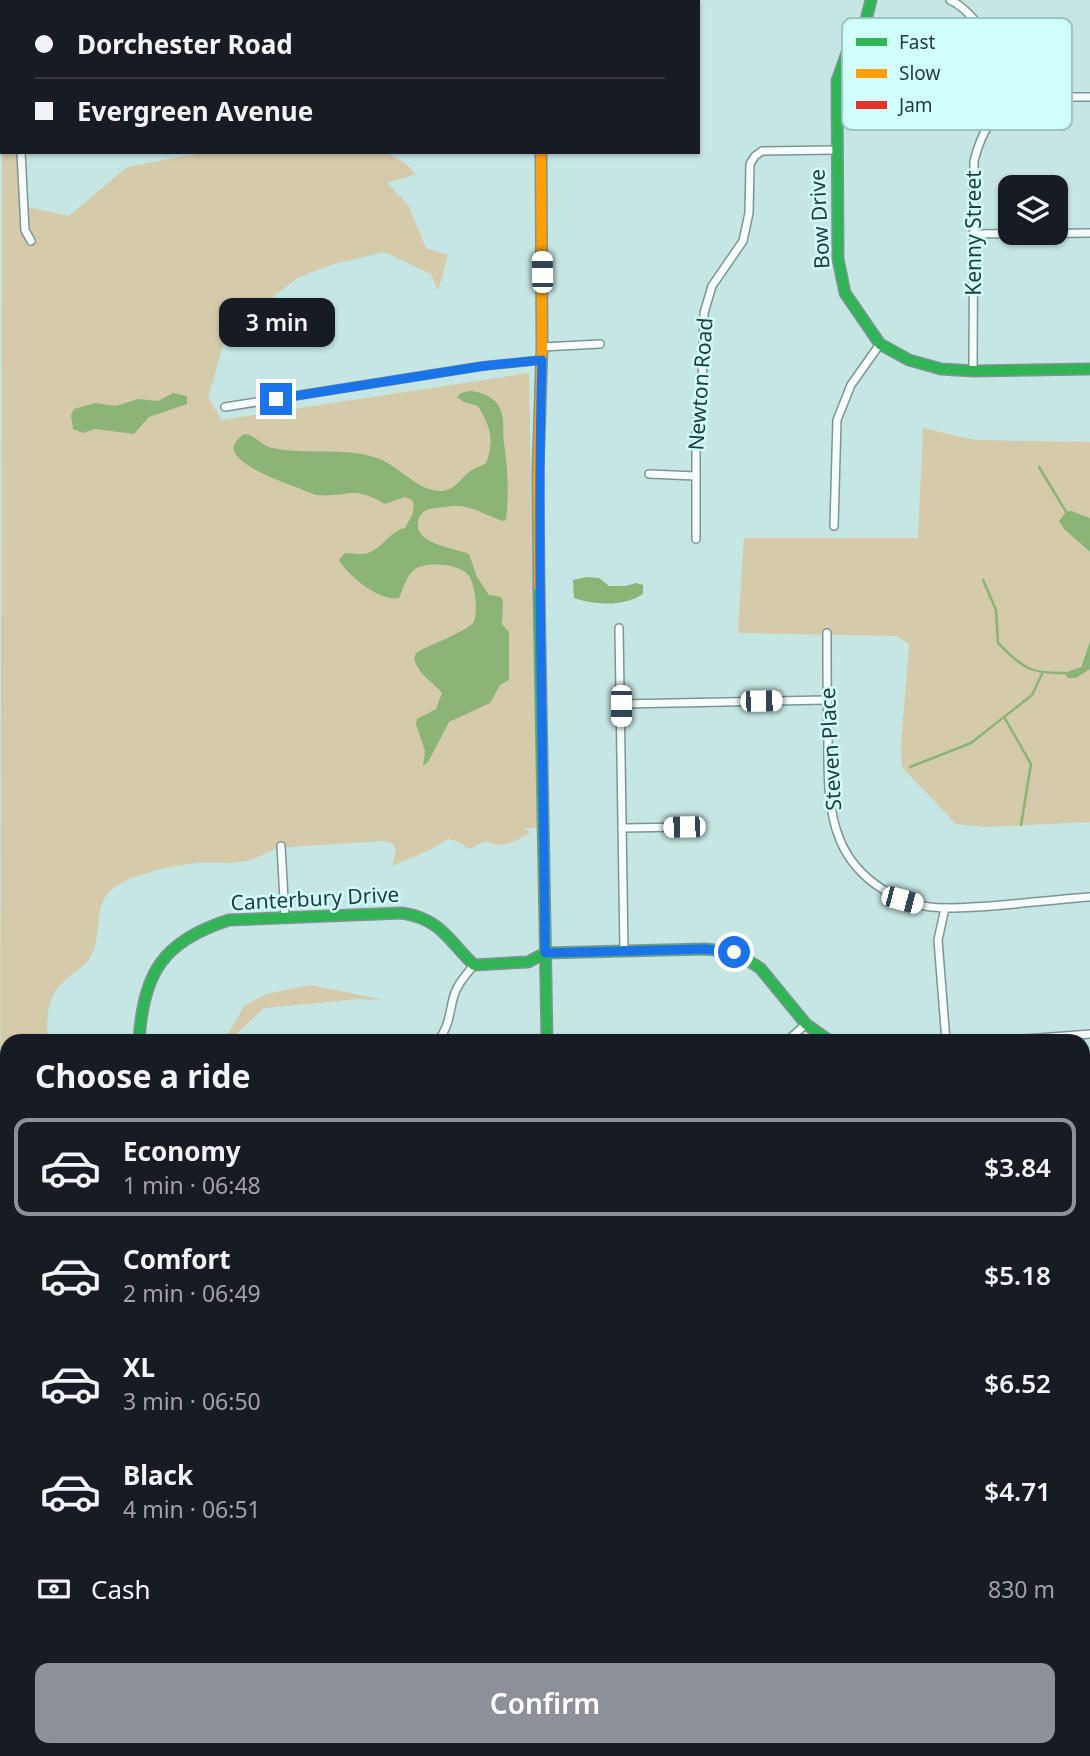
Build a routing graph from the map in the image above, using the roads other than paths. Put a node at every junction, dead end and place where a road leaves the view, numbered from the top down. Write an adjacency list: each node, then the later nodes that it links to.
1 (872, 0): 3 (street, Bow Drive)
2 (950, 0): 4 (street)
3 (867, 18)
4 (973, 18)
5 (842, 67): 9 (street, Bow Drive)
6 (1072, 97): 7 (street)
7 (1090, 97)
8 (985, 130): 13 (street, Kenny Street)
9 (836, 150): 16 (street, Bow Drive); 23 (street, Newton Road)
10 (21, 154): 14 (street)
11 (541, 154): 17 (street)
12 (1090, 233): 13 (street)
13 (974, 234): 20 (street, Kenny Street)
14 (31, 241)
15 (600, 344): 17 (street)
16 (880, 344): 20 (street, Bow Drive); 24 (street)
17 (542, 347): 18 (street)
18 (542, 360): 21 (street); 37 (street)
19 (1090, 369): 20 (street, Bow Drive)
20 (973, 371)
21 (225, 407)
22 (649, 474): 23 (street)
23 (696, 476): 25 (street, Newton Road)
24 (834, 526)
25 (696, 539)
26 (619, 628): 29 (street)
27 (827, 632): 28 (street, Steven Place)
28 (827, 700): 29 (street); 34 (street, Steven Place)
29 (621, 704): 31 (street)
30 (684, 827): 31 (street)
31 (622, 828): 36 (street)
32 (281, 846): 35 (street)
33 (1090, 897): 34 (street, Steven Place)
34 (945, 908): 45 (street)
35 (285, 917): 38 (street, Canterbury Drive); 40 (street, Canterbury Drive)
36 (624, 951): 37 (street); 39 (street)
37 (545, 953): 38 (street); 42 (street)
38 (474, 965): 41 (street)
39 (806, 1024): 43 (street); 44 (street)
40 (138, 1034)
41 (444, 1034)
42 (547, 1034)
43 (795, 1034)
44 (820, 1034)
45 (945, 1034)

